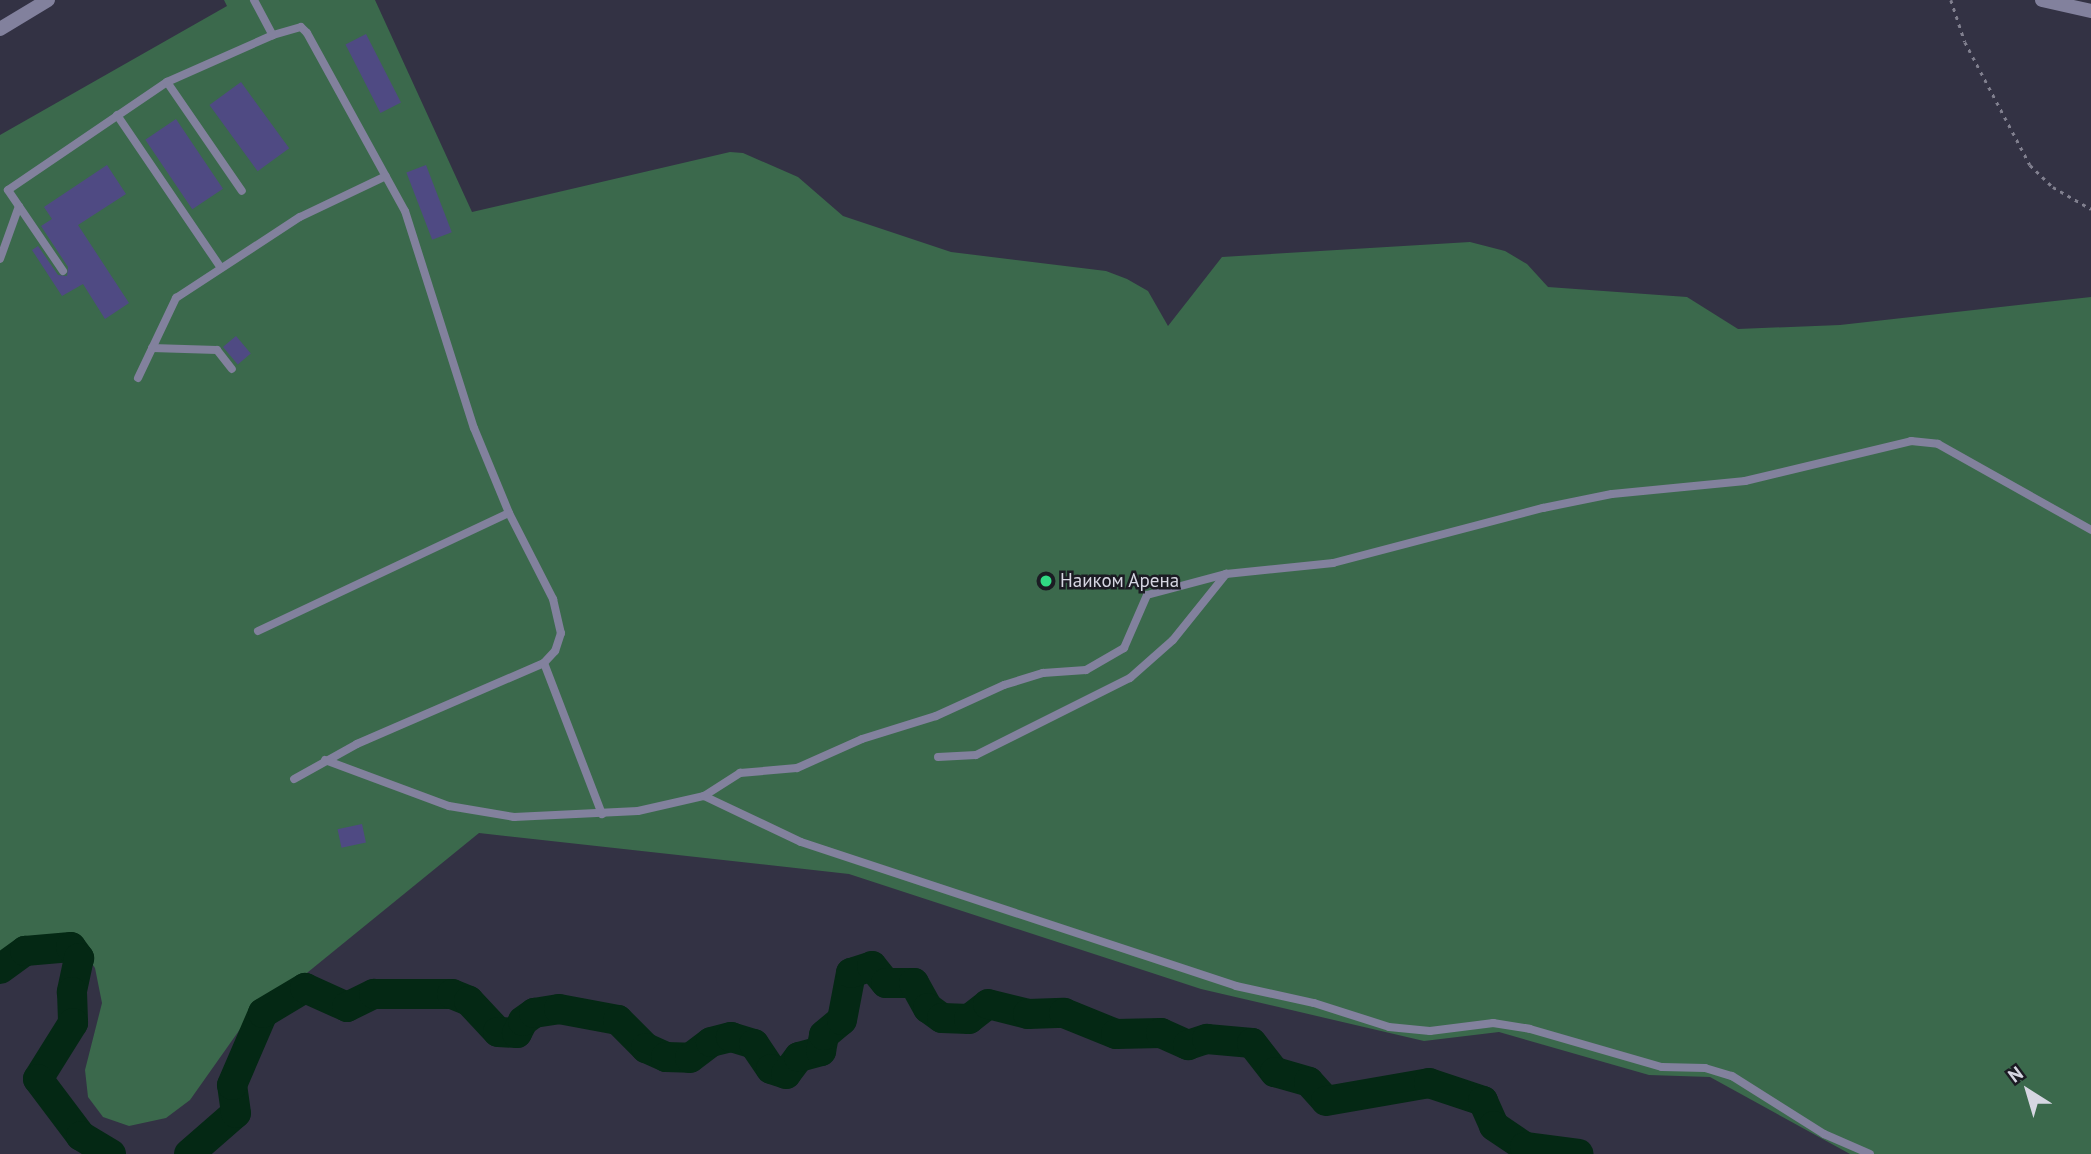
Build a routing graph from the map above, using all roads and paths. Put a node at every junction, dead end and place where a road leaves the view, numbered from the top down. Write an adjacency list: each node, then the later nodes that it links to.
1 (48, 0): 6 (street)
2 (254, 0): 7 (lane)
3 (1951, 0): 13 (path)
4 (2042, 0): 5 (street)
5 (2091, 10)
6 (0, 29)
7 (273, 35): 8 (lane); 10 (lane)
8 (167, 82): 9 (lane); 11 (lane)
9 (117, 116): 12 (lane); 15 (lane)
10 (386, 176): 15 (lane); 20 (lane)
11 (242, 191)
12 (19, 206): 14 (lane); 16 (lane)
13 (2091, 209)
14 (0, 260)
15 (221, 268): 17 (lane)
16 (63, 271)
17 (152, 348): 18 (lane); 19 (lane)
18 (232, 369)
19 (138, 378)
20 (509, 513): 23 (lane); 24 (lane)
21 (2091, 530): 22 (lane)
22 (1226, 574): 25 (lane); 28 (lane)
23 (258, 631)
24 (544, 663): 26 (lane); 29 (lane)
25 (938, 757)
26 (325, 760): 27 (lane); 29 (lane)
27 (294, 779)
28 (704, 796): 29 (lane); 30 (lane)
29 (602, 814)
30 (1870, 1154)

